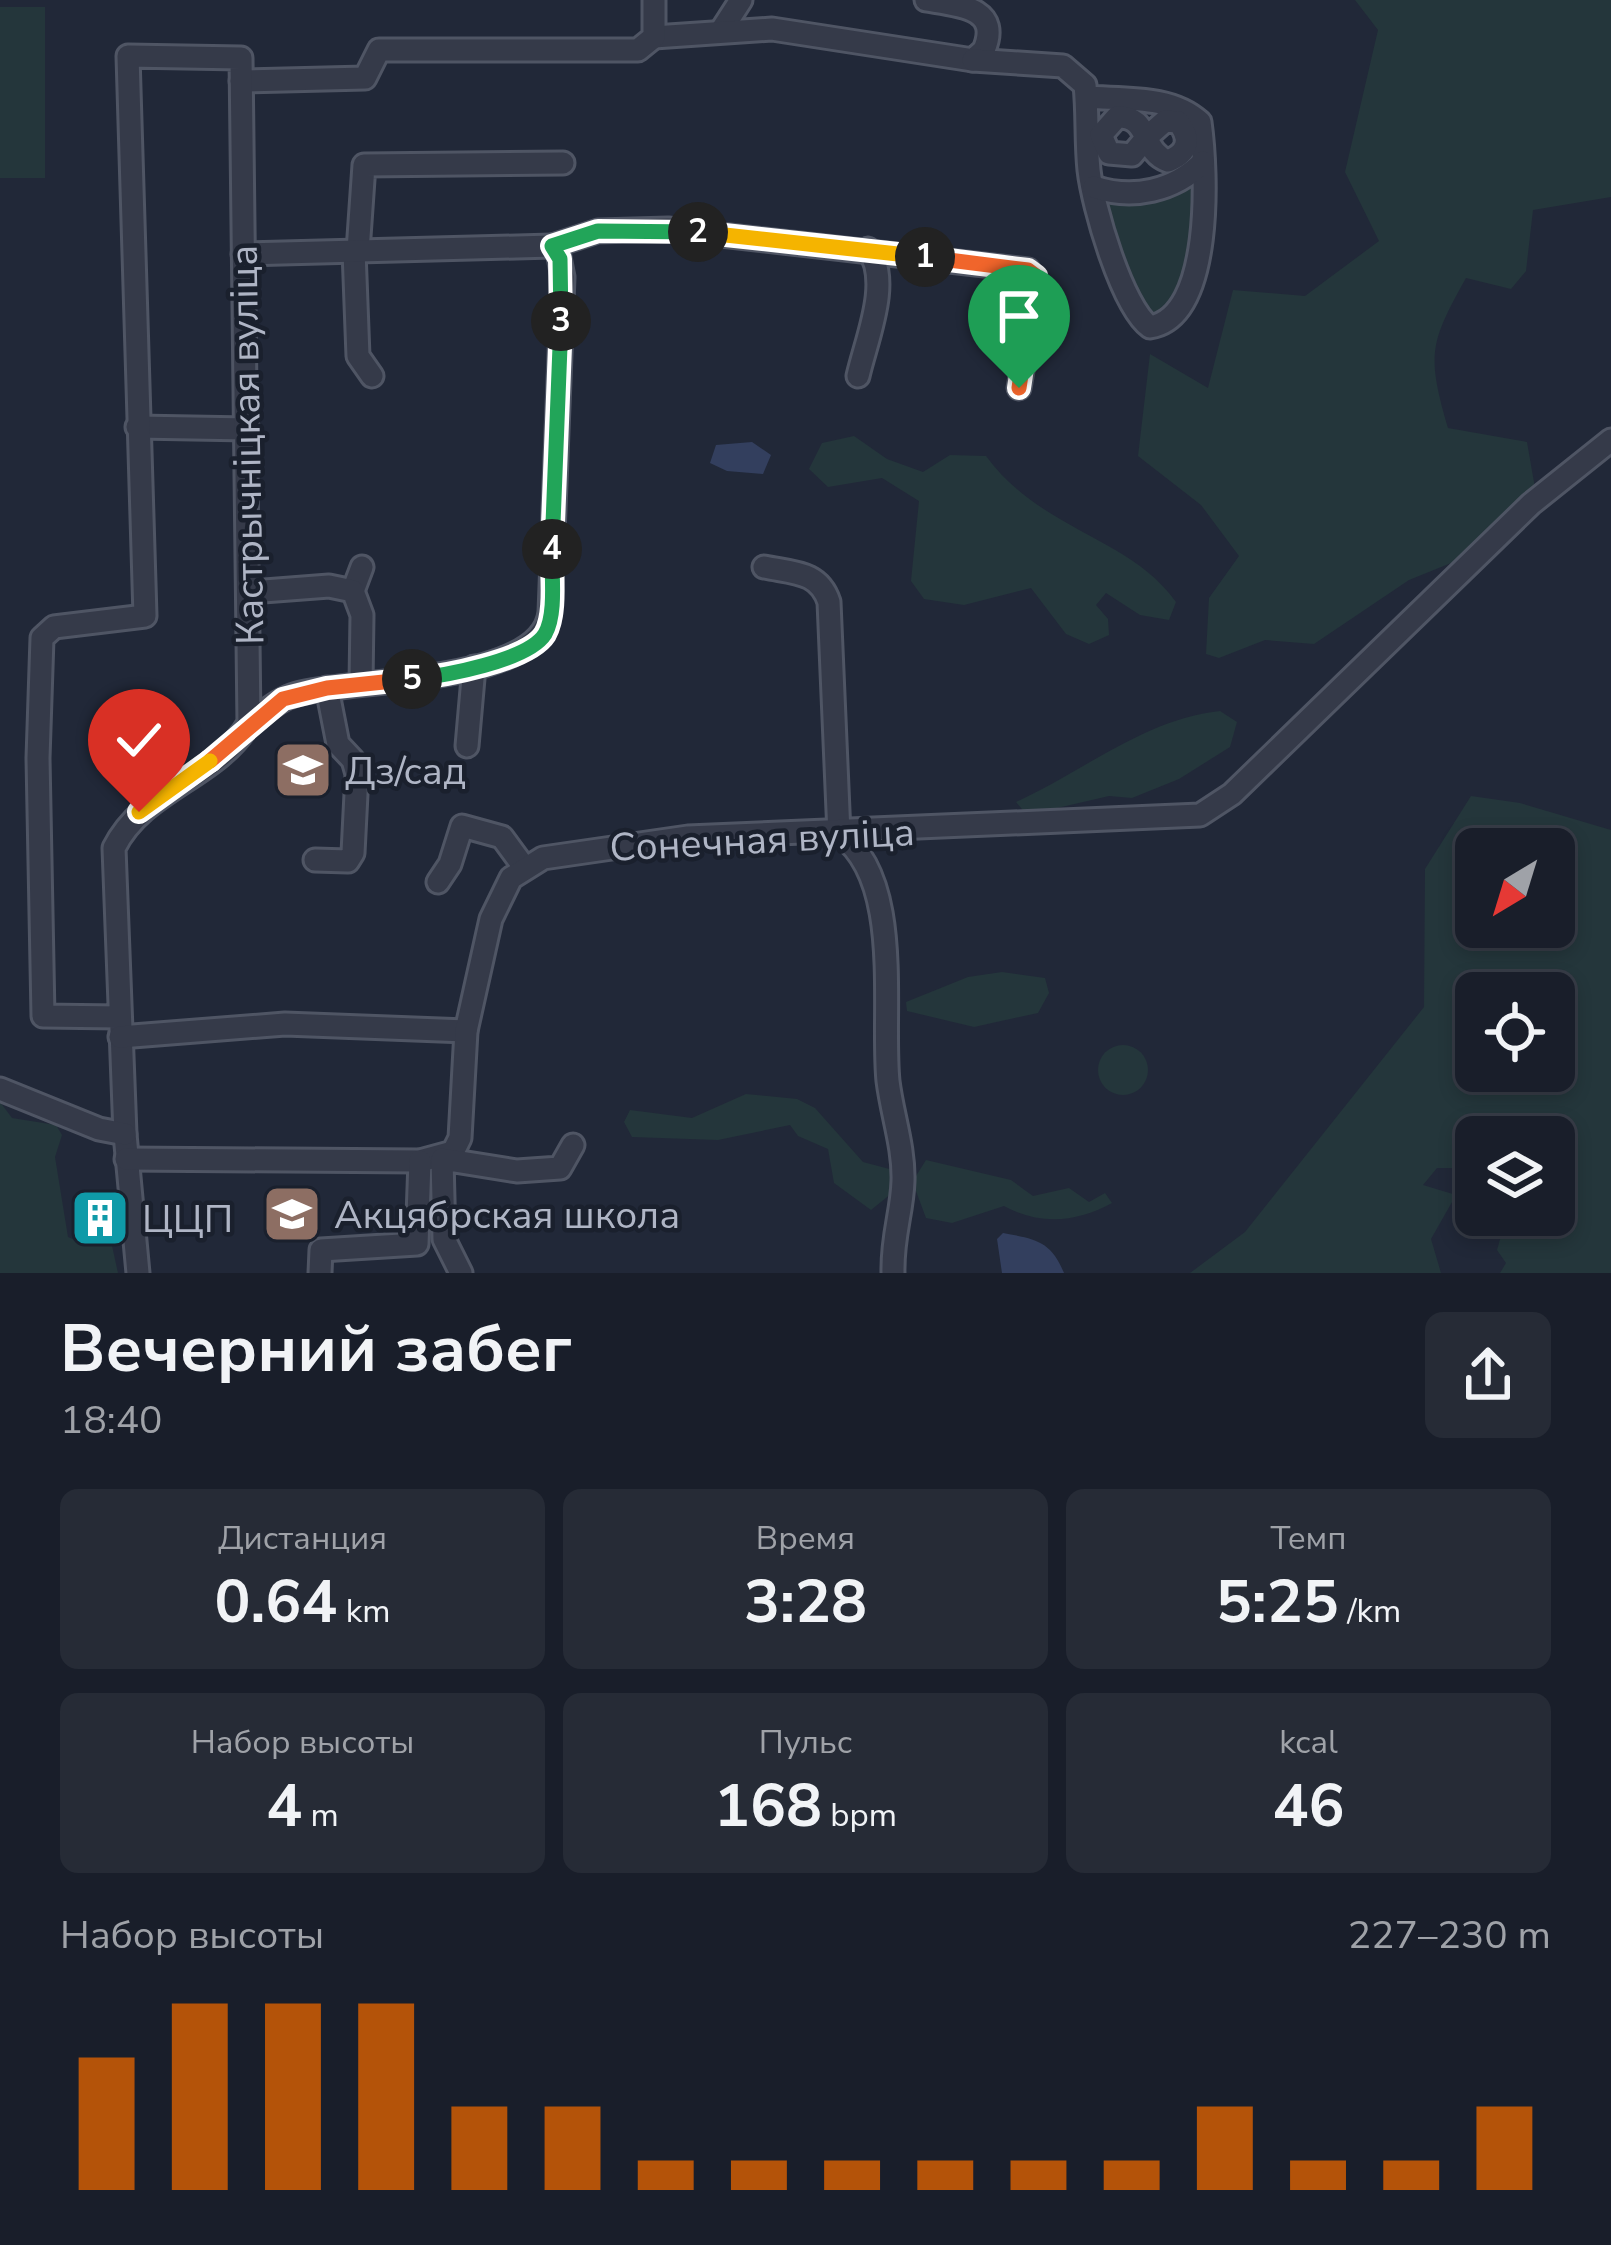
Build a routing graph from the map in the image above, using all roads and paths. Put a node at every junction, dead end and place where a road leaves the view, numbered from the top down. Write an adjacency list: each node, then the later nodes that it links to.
1 (654, 0): 5 (street)
2 (741, 0): 4 (street)
3 (926, 0): 6 (street)
4 (721, 32): 5 (street); 6 (street)
5 (654, 37): 7 (street)
6 (973, 60): 8 (street)
7 (242, 81): 17 (street, Кастрычніцкая вуліца); 21 (street, Кастрычніцкая вуліца)
8 (1086, 97): 9 (street); 11 (street)
9 (1095, 134): 10 (street); 13 (street)
10 (1147, 137)
11 (1203, 162): 13 (street); 13 (street)
12 (563, 163): 16 (street)
13 (1094, 187)
14 (552, 246): 15 (street); 16 (street); 28 (street)
15 (868, 249): 19 (street); 20 (street)
16 (356, 251): 17 (street); 18 (street)
17 (243, 254): 22 (street, Кастрычніцкая вуліца)
18 (372, 376)
19 (858, 376)
20 (1019, 388)
21 (137, 428): 22 (street); 37 (street)
22 (248, 429): 27 (street, Кастрычніцкая вуліца)
23 (1611, 440): 33 (street, Сонечная вуліца)
24 (362, 567): 26 (street)
25 (764, 567): 33 (street)
26 (353, 591): 27 (street); 29 (street)
27 (251, 592): 31 (street, Кастрычніцкая вуліца)
28 (474, 667): 29 (street); 32 (street)
29 (361, 683): 30 (street)
30 (327, 688): 31 (street); 34 (street)
31 (249, 723): 37 (street)
32 (467, 746)
33 (838, 834): 35 (street, Сонечная вуліца); 47 (street)
34 (315, 860)
35 (524, 867): 36 (street); 38 (street)
36 (438, 882)
37 (120, 1027): 38 (street); 40 (street)
38 (466, 1031): 43 (street)
39 (0, 1089): 40 (street)
40 (125, 1134): 42 (street)
41 (573, 1145): 43 (street)
42 (127, 1160): 43 (street); 44 (street)
43 (431, 1160): 45 (street); 46 (street)
44 (138, 1273)
45 (320, 1273)
46 (461, 1273)
47 (893, 1273)

